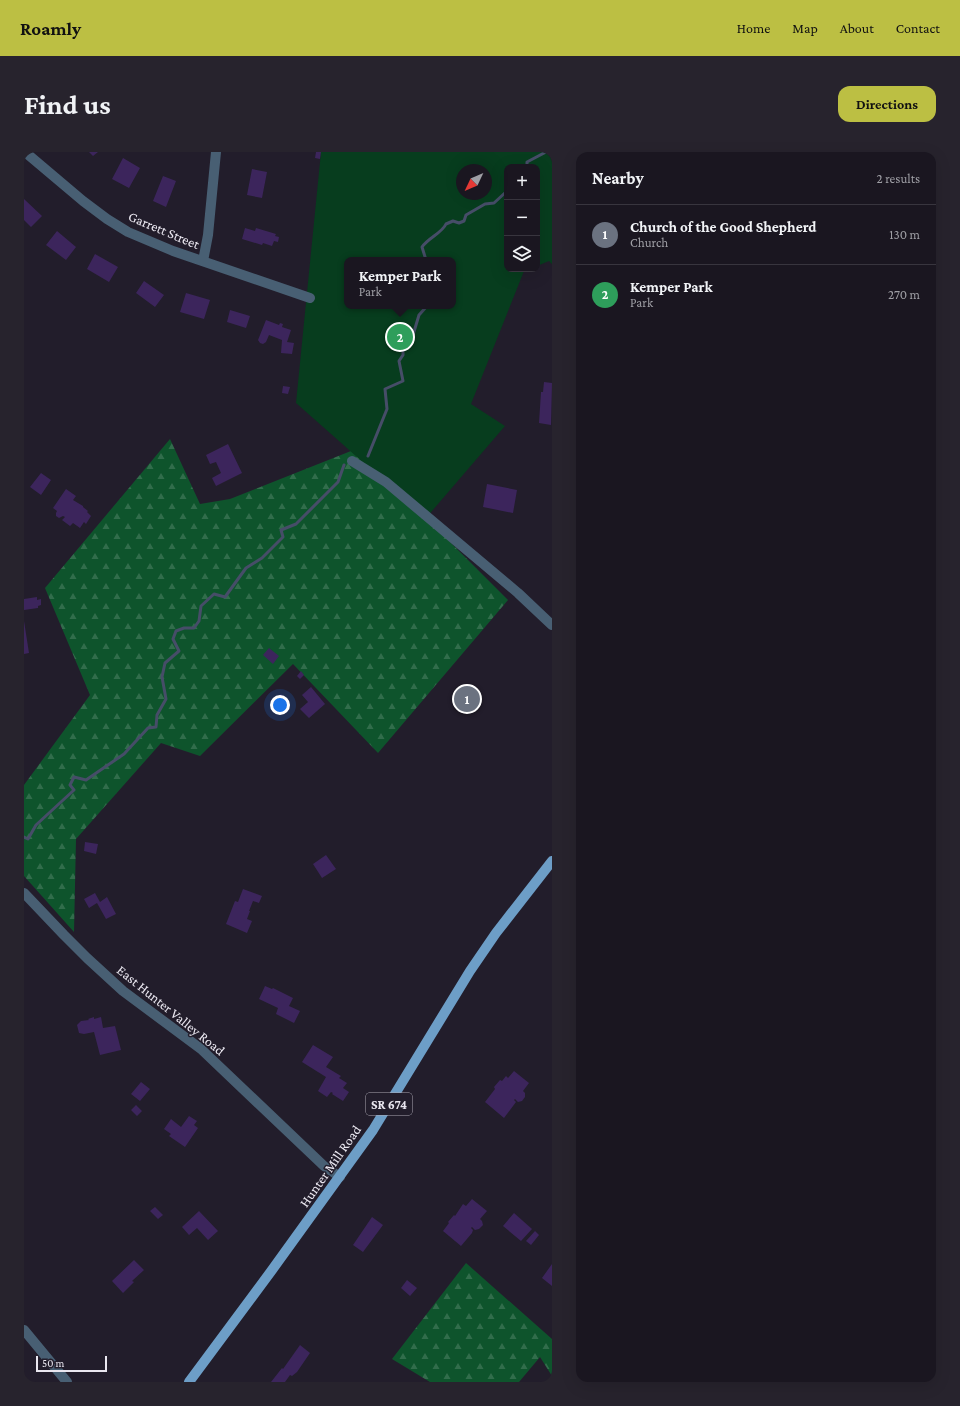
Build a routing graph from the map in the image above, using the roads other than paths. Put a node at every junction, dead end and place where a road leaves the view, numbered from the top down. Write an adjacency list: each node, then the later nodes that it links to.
1 (25, 152): 3 (street, Garrett Street)
2 (216, 152): 3 (street)
3 (204, 261): 4 (street, Garrett Street)
4 (310, 298)
5 (352, 462): 6 (street)
6 (552, 625)
7 (552, 861): 9 (main road, Hunter Mill Road / SR 674)
8 (24, 893): 9 (street, East Hunter Valley Road)
9 (340, 1176): 12 (main road, Hunter Mill Road / SR 674)
10 (24, 1330): 11 (street)
11 (67, 1382)
12 (189, 1382)

